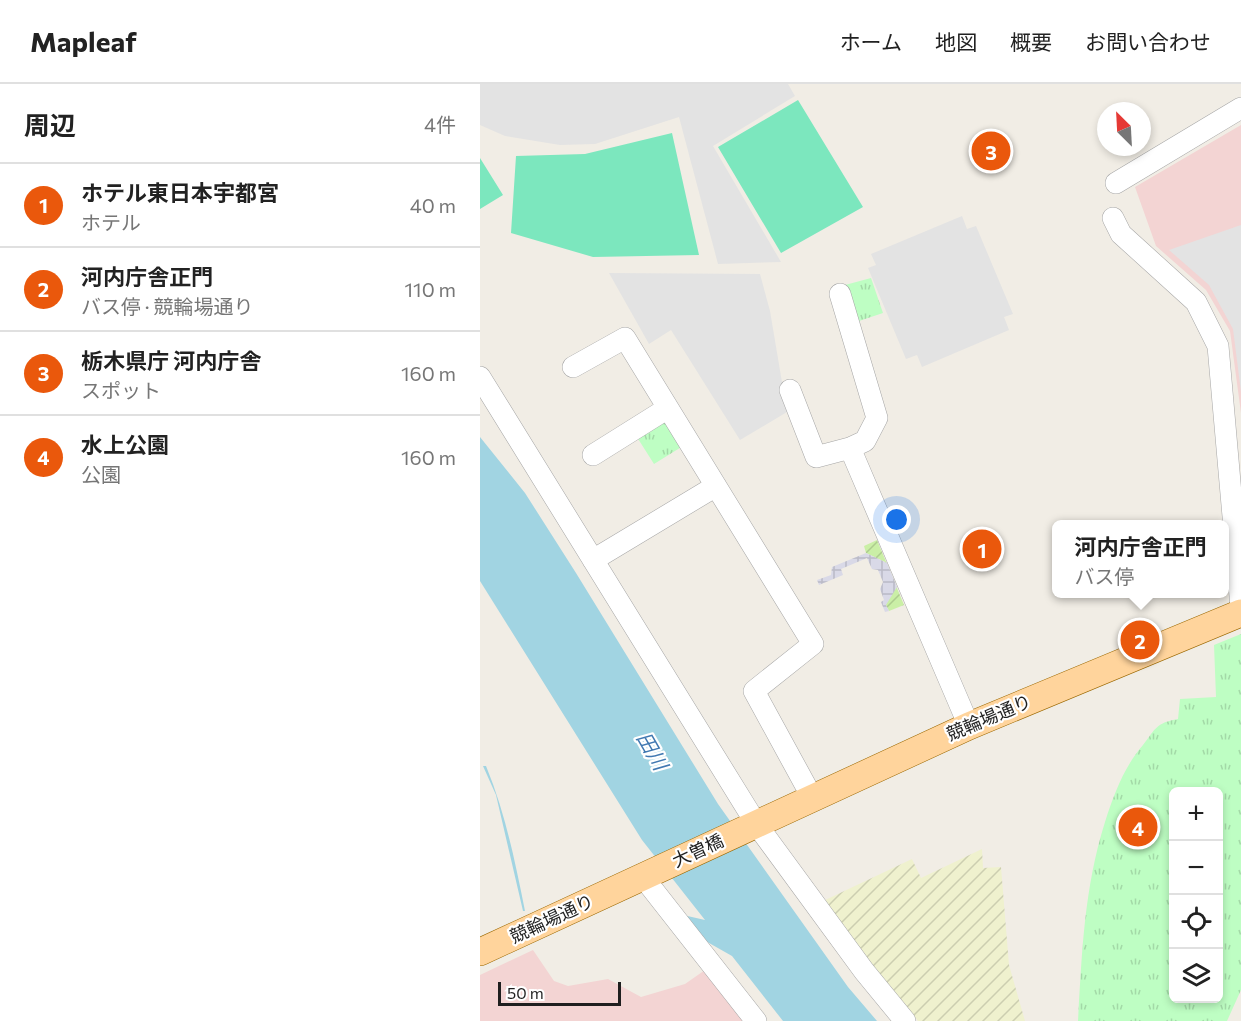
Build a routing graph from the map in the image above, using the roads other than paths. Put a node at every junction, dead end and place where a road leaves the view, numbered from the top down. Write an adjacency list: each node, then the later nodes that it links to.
1 (1241, 108): 2 (street)
2 (1116, 183)
3 (1113, 218): 13 (street)
4 (840, 294): 9 (street)
5 (573, 367): 8 (street)
6 (480, 377): 12 (street)
7 (790, 390): 9 (street)
8 (668, 408): 10 (street); 11 (street)
9 (850, 448): 15 (street)
10 (593, 455)
11 (716, 486): 12 (street); 16 (street)
12 (593, 560): 17 (street)
13 (1241, 607)
14 (1241, 613): 15 (main road, 競輪場通り)
15 (969, 726): 16 (main road, 競輪場通り)
16 (813, 799): 17 (main road, 競輪場通り)
17 (749, 828): 18 (main road, 大曽橋); 21 (street)
18 (649, 874): 19 (main road, 競輪場通り); 20 (street)
19 (480, 952)
20 (756, 1021)
21 (905, 1021)

